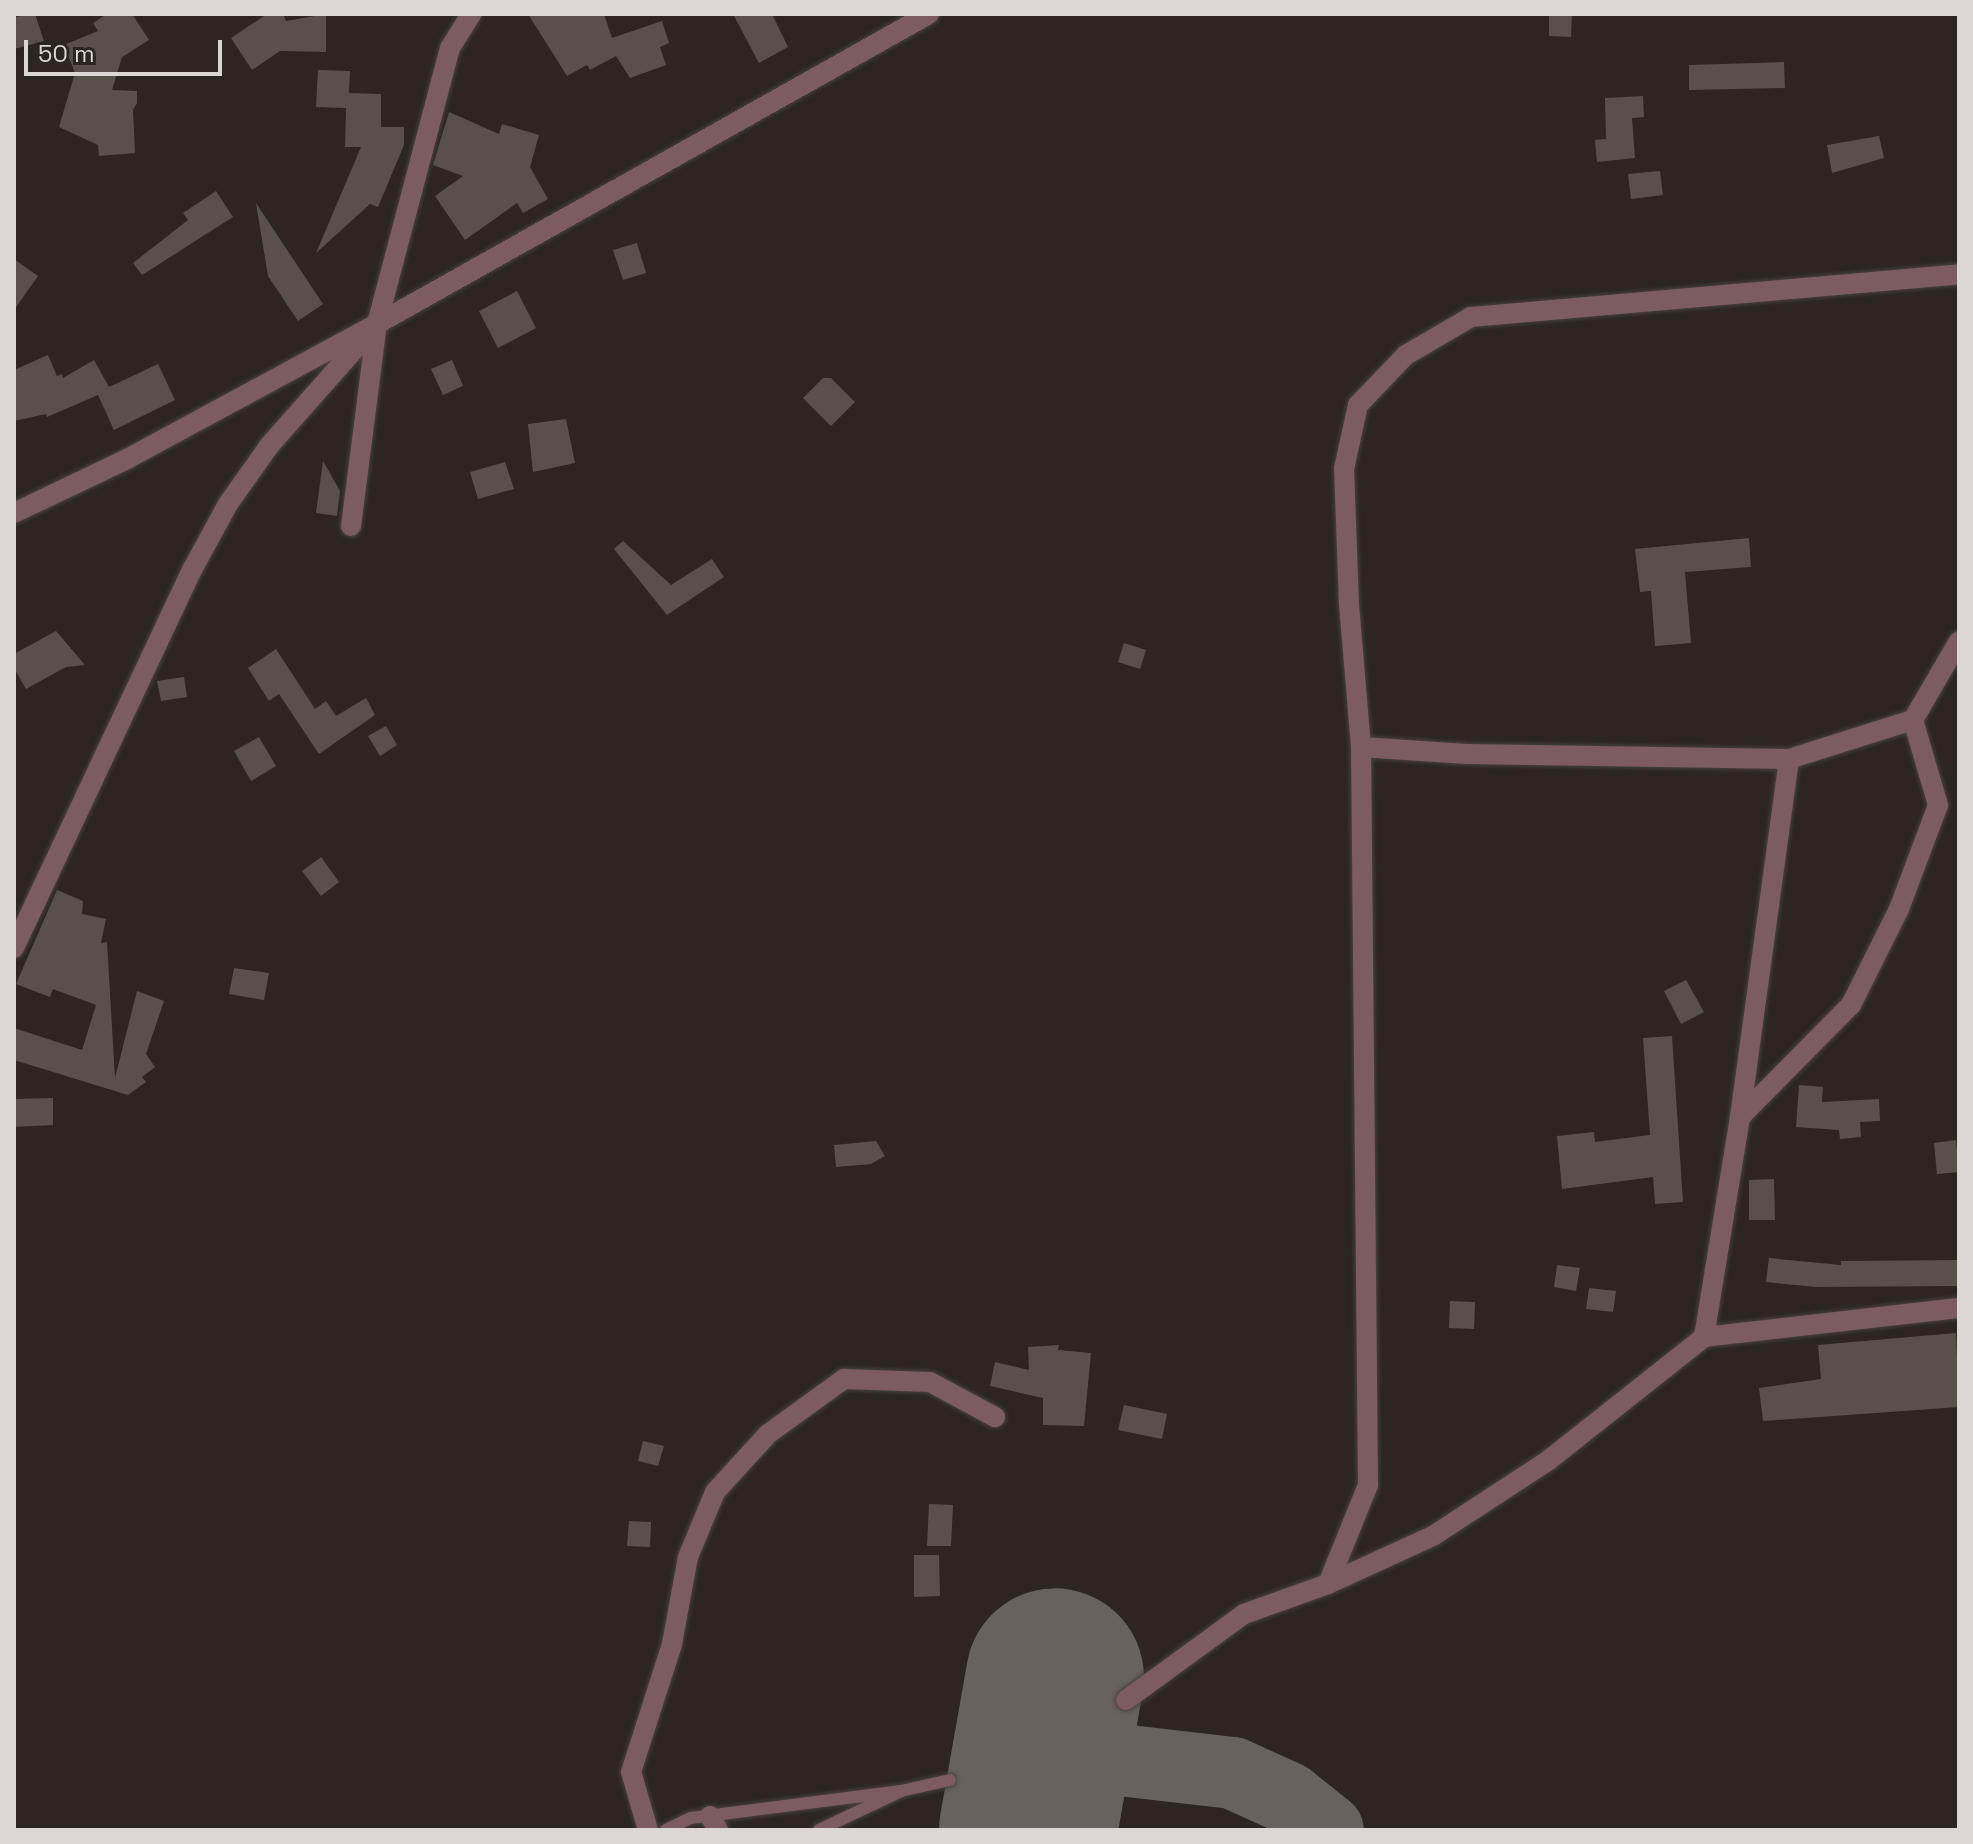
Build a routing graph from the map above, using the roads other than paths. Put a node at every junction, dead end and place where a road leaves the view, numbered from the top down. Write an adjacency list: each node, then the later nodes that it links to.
1 (471, 14): 4 (street)
2 (929, 14): 4 (street)
3 (1959, 274): 9 (street)
4 (377, 324): 5 (street); 6 (street); 11 (street)
5 (14, 513)
6 (351, 526)
7 (1959, 641): 8 (street)
8 (1913, 720): 10 (street); 12 (street)
9 (1361, 747): 10 (street); 16 (street)
10 (1789, 759): 12 (street)
11 (14, 948)
12 (1740, 1117): 14 (street)
13 (1959, 1308): 14 (street)
14 (1704, 1337): 16 (street)
15 (995, 1417): 21 (street)
16 (1328, 1584): 17 (street)
17 (1126, 1700)
18 (950, 1780): 19 (lane)
19 (901, 1791): 20 (lane); 23 (lane)
20 (714, 1823): 22 (lane)
21 (648, 1830)
22 (666, 1830)
23 (819, 1830)

